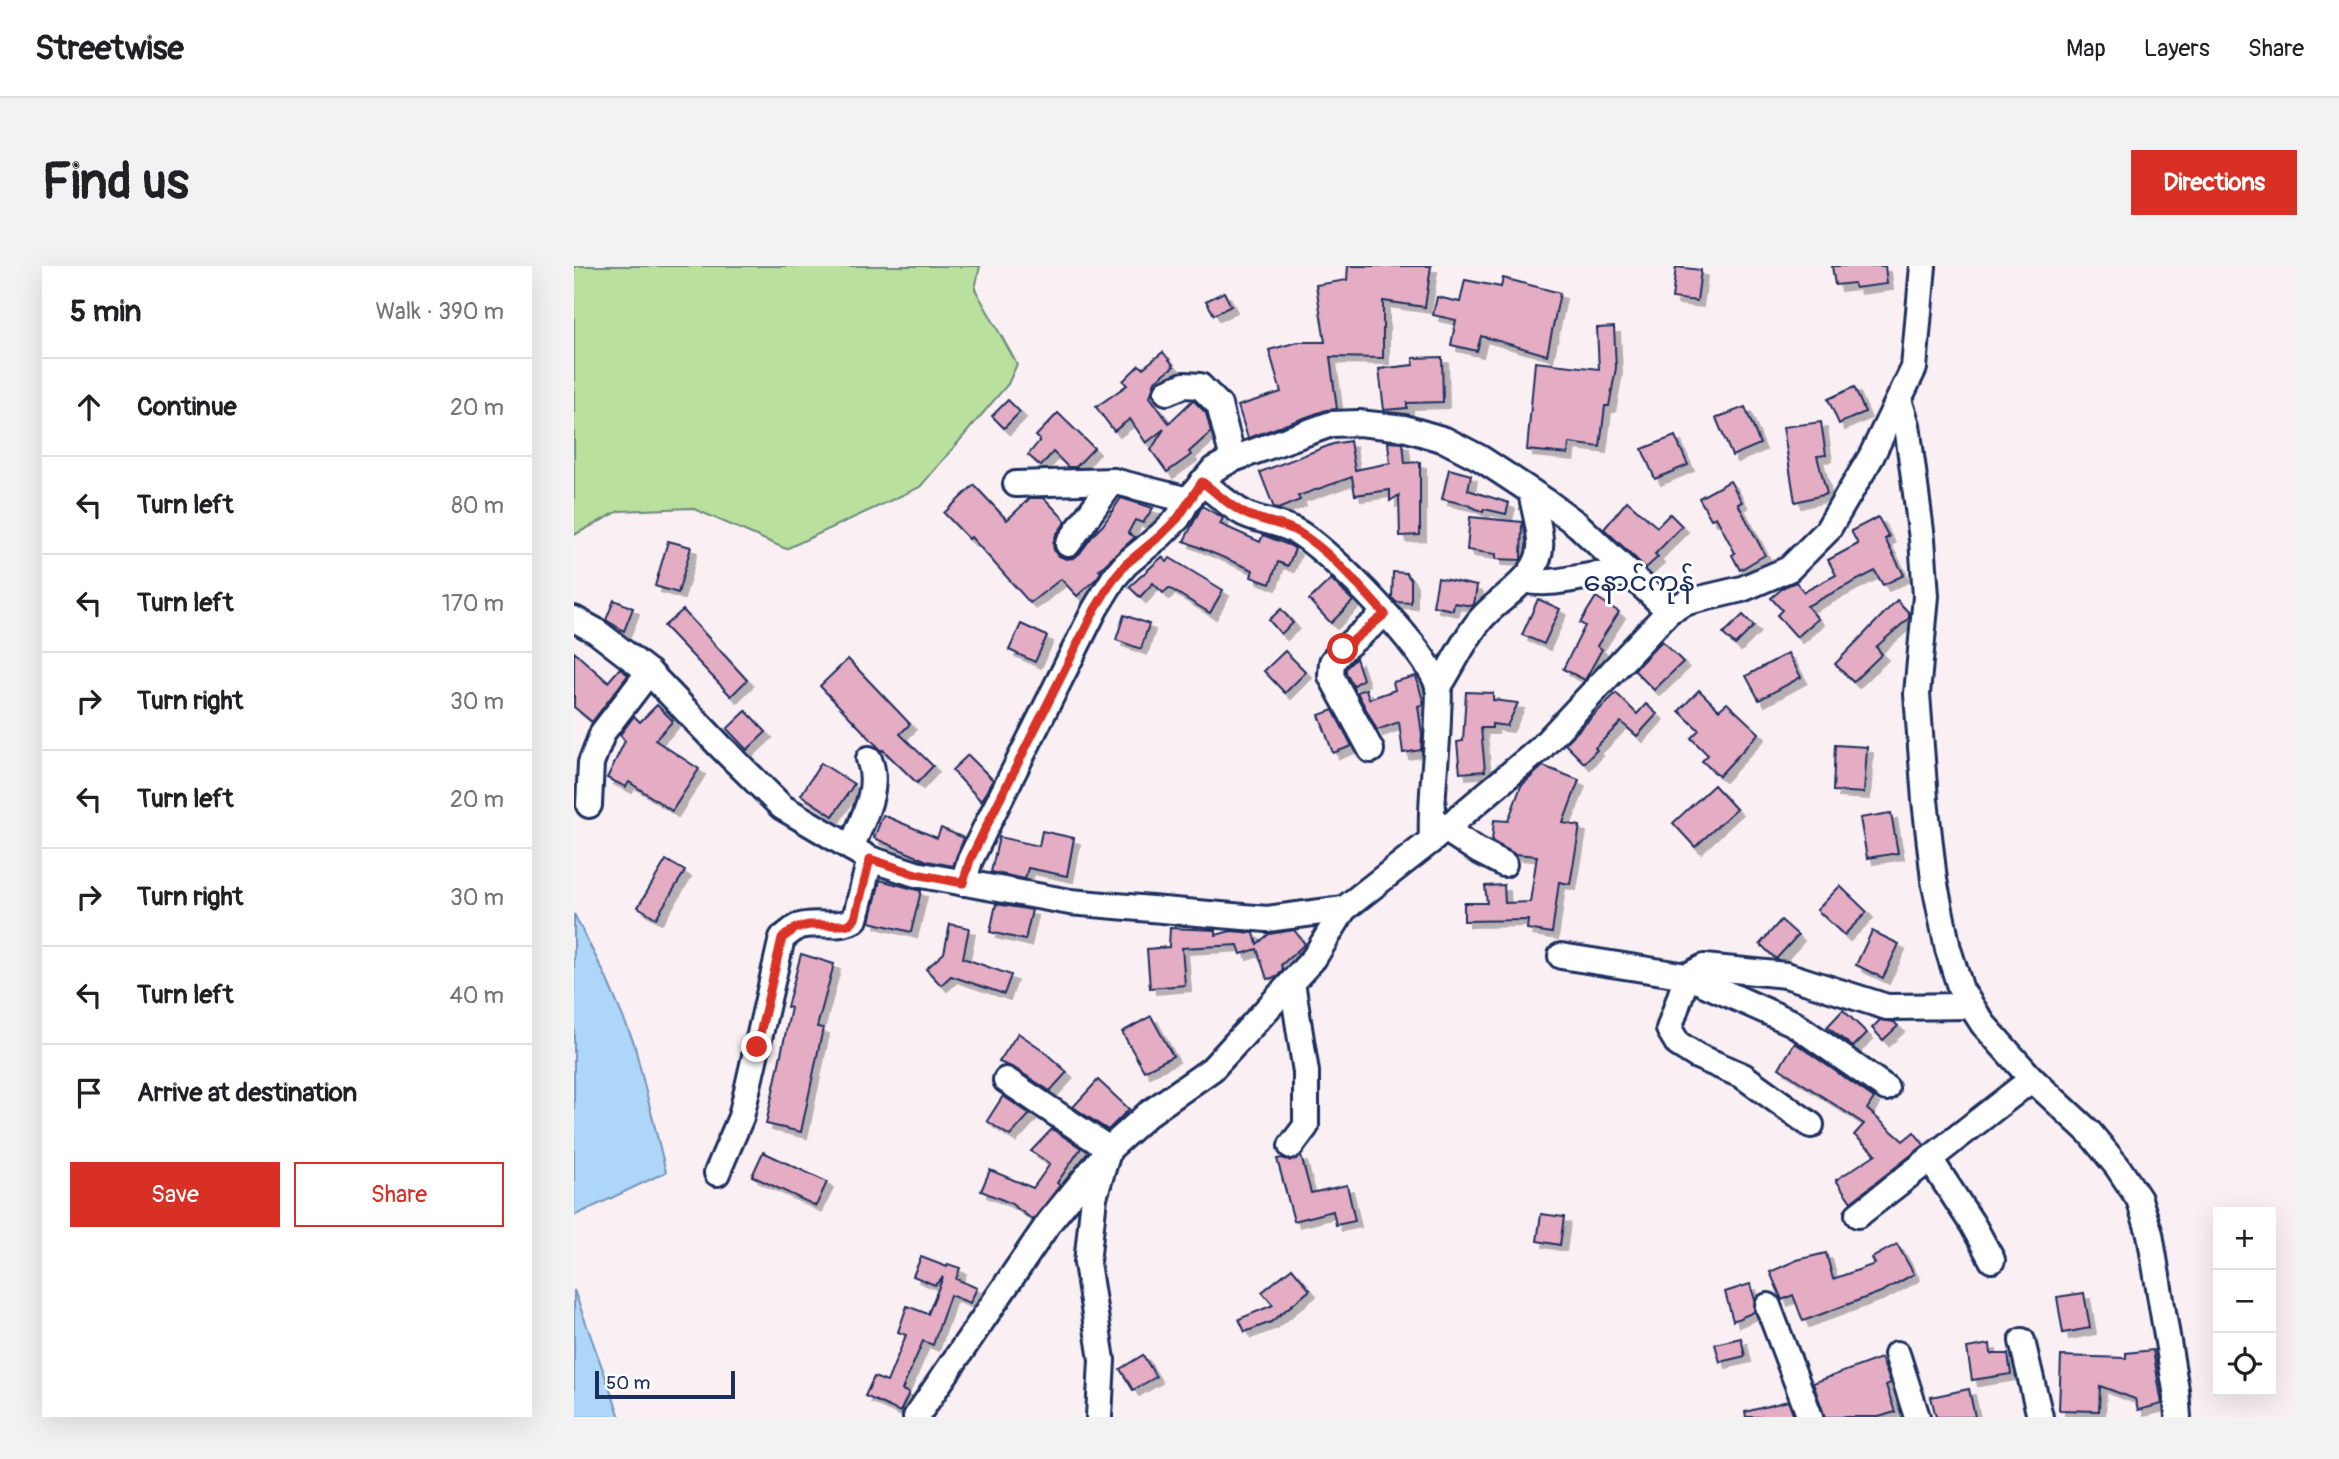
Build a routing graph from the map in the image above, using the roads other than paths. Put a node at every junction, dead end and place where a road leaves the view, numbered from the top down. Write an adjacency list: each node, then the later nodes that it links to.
1 (1923, 266): 3 (street)
2 (1167, 392): 4 (street)
3 (1899, 400): 12 (street); 28 (street)
4 (1233, 459): 7 (street); 8 (street)
5 (1113, 481): 6 (street); 7 (street); 9 (street)
6 (1016, 484)
7 (1195, 491): 13 (street); 23 (street)
8 (1531, 492): 10 (street); 11 (street)
9 (1068, 544)
10 (1630, 575): 11 (street); 12 (street)
11 (1524, 580): 16 (street)
12 (1669, 611): 20 (street)
13 (1385, 614): 16 (street); 17 (street)
14 (574, 620): 15 (street)
15 (649, 672): 19 (street); 21 (street)
16 (1438, 688): 20 (street)
17 (1371, 750)
18 (869, 759): 21 (street)
19 (589, 805)
20 (1439, 835): 22 (street); 24 (street)
21 (860, 853): 23 (street); 36 (street)
22 (1504, 864)
23 (963, 883): 24 (street)
24 (1344, 909): 27 (street)
25 (1561, 956): 26 (street)
26 (1687, 976): 28 (street); 31 (street); 32 (street)
27 (1292, 982): 33 (street); 34 (street)
28 (1971, 1006): 29 (street)
29 (2032, 1079): 35 (street); 47 (street)
30 (1006, 1080): 34 (street)
31 (1886, 1088)
32 (1811, 1125)
33 (1291, 1146)
34 (1108, 1149): 42 (street); 43 (street)
35 (1930, 1159): 37 (street); 38 (street)
36 (717, 1173)
37 (1858, 1215)
38 (1992, 1261)
39 (1768, 1306): 44 (street)
40 (2021, 1341): 46 (street)
41 (1897, 1354): 45 (street)
42 (916, 1417)
43 (1099, 1417)
44 (1810, 1417)
45 (1917, 1417)
46 (2040, 1417)
47 (2178, 1417)

